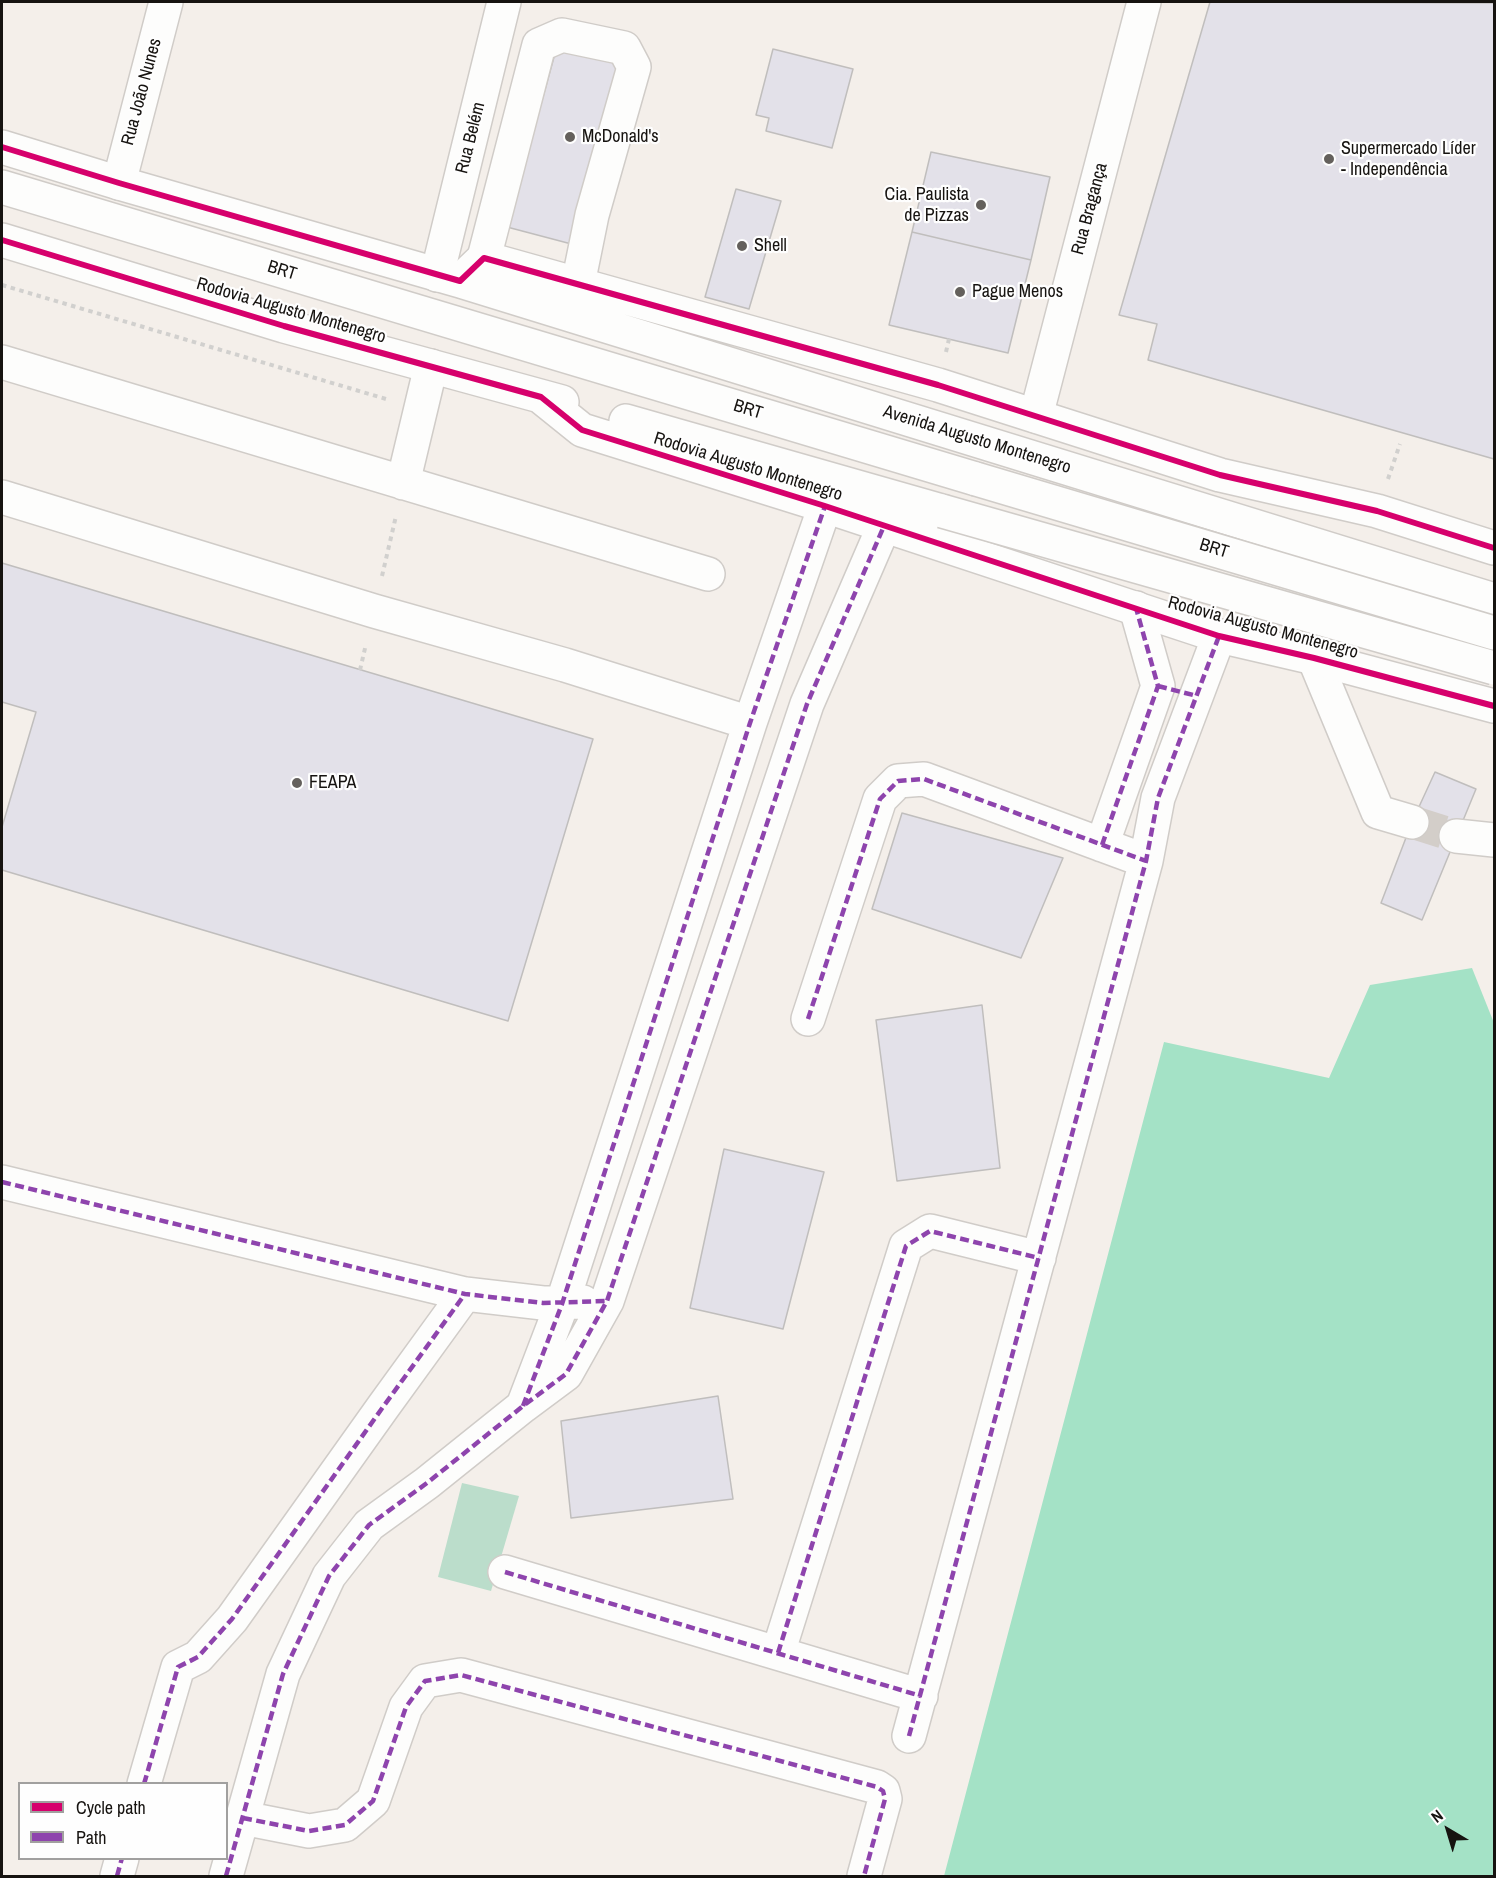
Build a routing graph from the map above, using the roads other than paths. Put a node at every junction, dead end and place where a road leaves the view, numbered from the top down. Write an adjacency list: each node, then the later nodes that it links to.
1 (166, 2): 5 (street, Rua João Nunes)
2 (504, 2): 9 (street, Rua Belém)
3 (1144, 2): 14 (street, Rua Bragança)
4 (2, 147): 5 (street)
5 (119, 183): 9 (street)
6 (2, 188): 23 (street, BRT, bridge)
7 (2, 240): 12 (street, Rodovia Augusto Montenegro)
8 (484, 258): 9 (street); 10 (street); 10 (street)
9 (449, 278): 21 (street, Avenida Augusto Montenegro)
10 (578, 284): 14 (street)
11 (2, 362): 15 (street)
12 (431, 366): 13 (street, Rodovia Augusto Montenegro); 15 (street)
13 (541, 396): 17 (street, Rodovia Augusto Montenegro); 26 (street, bridge)
14 (1036, 416): 19 (street)
15 (404, 483): 20 (street)
16 (2, 497): 30 (street)
17 (825, 506): 18 (street, Rodovia Augusto Montenegro); 30 (street)
18 (884, 526): 22 (street, Rodovia Augusto Montenegro); 37 (street)
19 (1494, 548)
20 (708, 574)
21 (1494, 600)
22 (1136, 608): 24 (street, Rodovia Augusto Montenegro); 27 (street)
23 (1494, 633)
24 (1219, 636): 25 (street, Rodovia Augusto Montenegro); 28 (street)
25 (1314, 658): 29 (street, Rodovia Augusto Montenegro); 31 (street)
26 (1494, 668)
27 (1158, 686): 28 (street); 34 (street)
28 (1197, 696): 35 (street)
29 (1494, 705)
30 (750, 723): 36 (street)
31 (1412, 822)
32 (1456, 836): 33 (street)
33 (1494, 840)
34 (1102, 845): 35 (street); 38 (street)
35 (1146, 861): 40 (street)
36 (671, 966): 37 (street); 43 (street)
37 (717, 975): 42 (street)
38 (808, 1019)
39 (2, 1182): 41 (street)
40 (1039, 1258): 46 (street); 47 (street)
41 (465, 1294): 43 (street); 49 (street)
42 (607, 1301): 43 (street); 44 (street)
43 (562, 1304): 44 (street)
44 (523, 1406): 50 (street)
45 (505, 1572): 46 (street)
46 (778, 1653): 47 (street)
47 (921, 1696): 48 (street)
48 (909, 1736)
49 (145, 1782)
50 (243, 1818): 53 (street); 54 (street)
51 (121, 1860): 52 (street)
52 (117, 1876)
53 (226, 1876)
54 (864, 1876)

